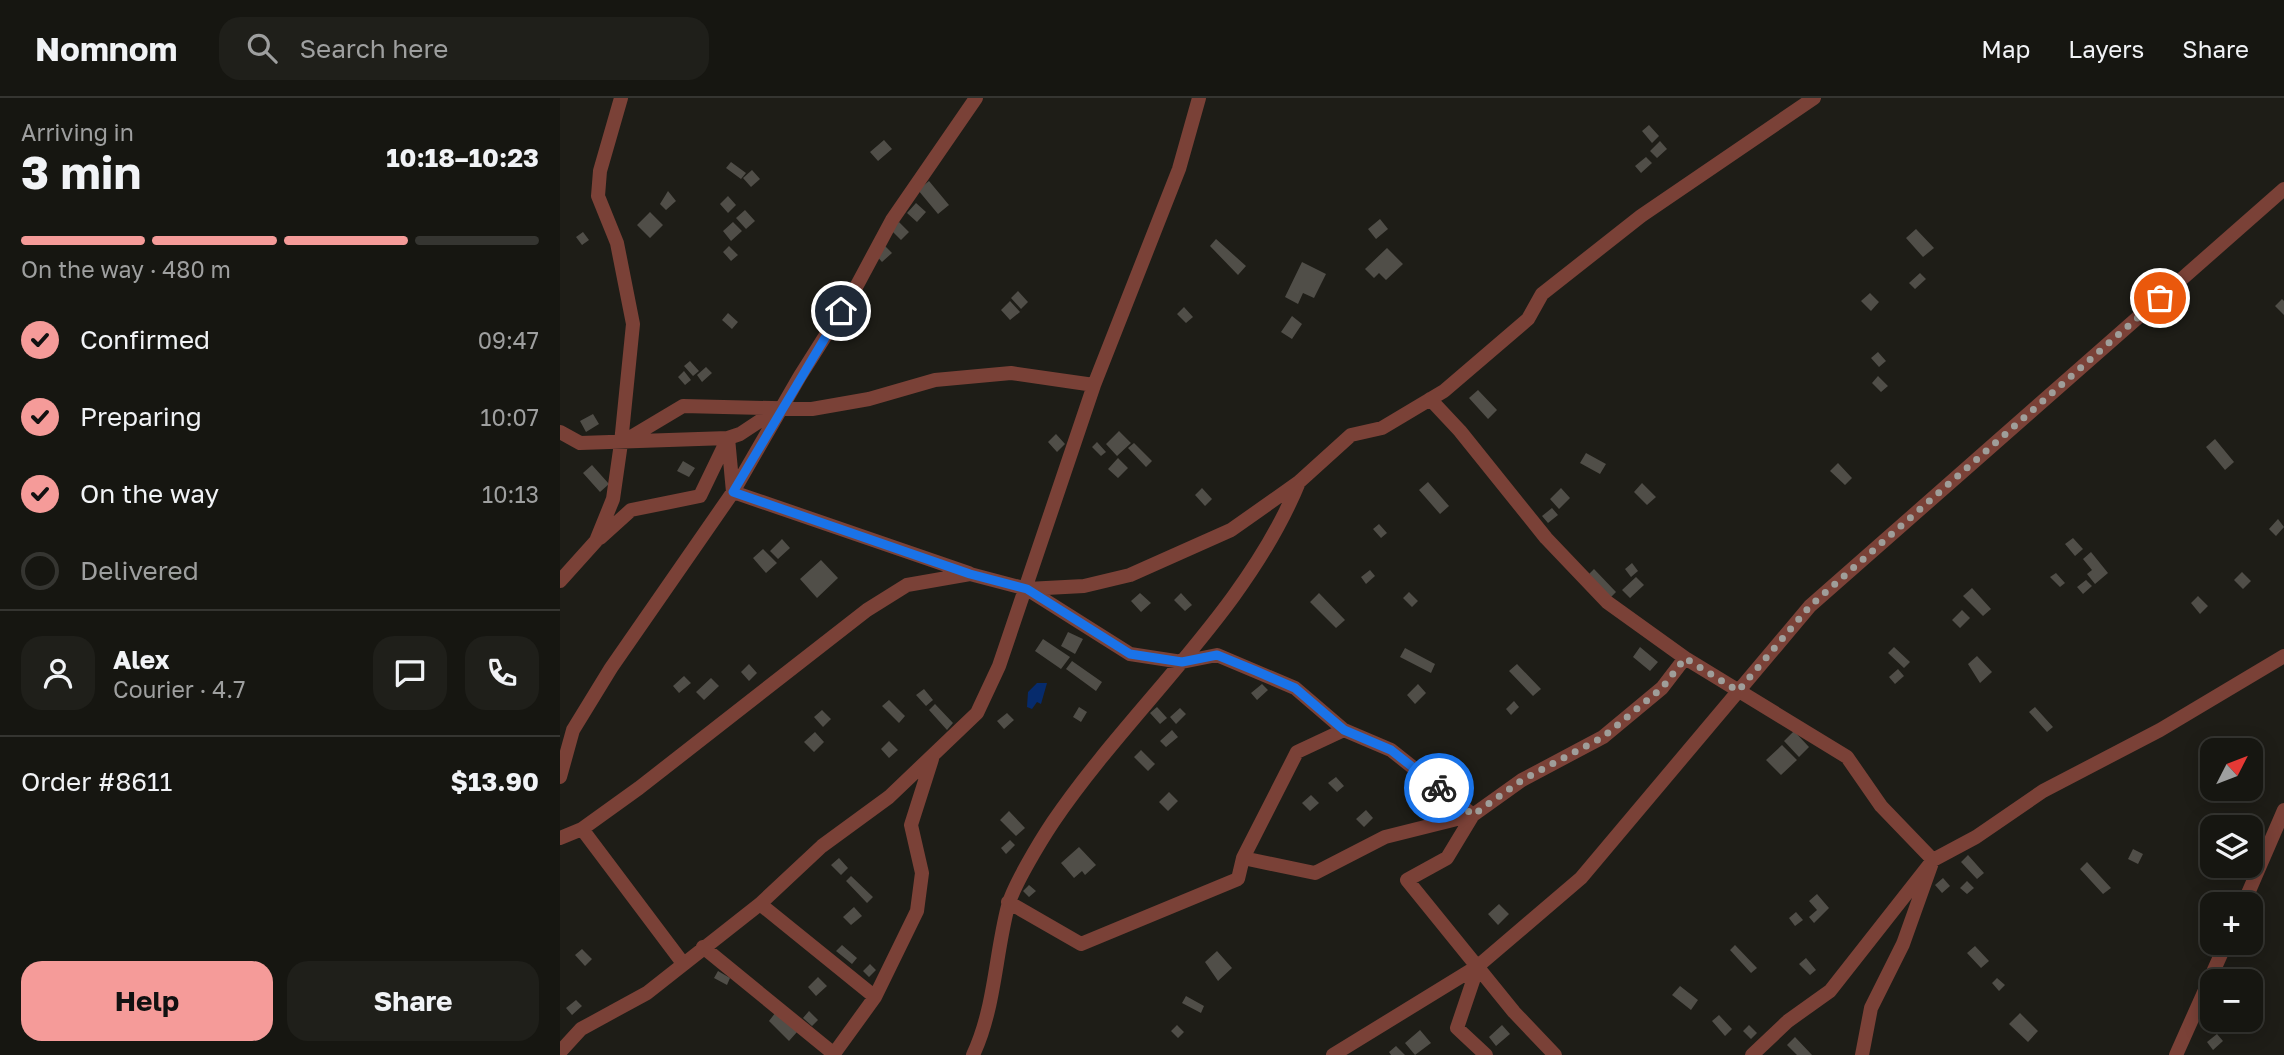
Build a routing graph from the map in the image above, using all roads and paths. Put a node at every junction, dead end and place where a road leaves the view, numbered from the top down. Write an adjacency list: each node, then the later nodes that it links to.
1 (621, 98): 11 (street)
2 (976, 98): 8 (street)
3 (1199, 98): 6 (street)
4 (1814, 98): 7 (street)
5 (2284, 189): 21 (street)
6 (1094, 386): 8 (street); 17 (street)
7 (1430, 399): 12 (street); 19 (street)
8 (783, 406): 10 (street); 11 (street); 13 (street)
9 (560, 432): 11 (street)
10 (728, 438): 11 (street); 13 (street); 14 (street)
11 (621, 443): 14 (street)
12 (1299, 482): 17 (street); 20 (street)
13 (733, 492): 15 (street); 22 (street)
14 (596, 541): 16 (street)
15 (970, 574): 17 (street); 28 (street)
16 (560, 580)
17 (1027, 589): 20 (street); 24 (street)
18 (2284, 656): 31 (street)
19 (1685, 658): 21 (street); 27 (street)
20 (1182, 662): 23 (street); 33 (street)
21 (1738, 691): 31 (street); 38 (street)
22 (567, 730): 25 (street)
23 (1344, 730): 27 (street); 30 (street)
24 (932, 758): 34 (street); 39 (street)
25 (560, 777)
26 (2284, 810): 32 (street)
27 (1473, 815): 30 (street); 38 (street)
28 (582, 829): 29 (street); 37 (street)
29 (560, 838)
30 (1242, 858): 33 (street)
31 (1933, 860): 46 (street); 47 (street)
32 (2249, 892)
33 (1008, 902): 42 (street)
34 (760, 904): 35 (street); 39 (street)
35 (703, 947): 37 (street); 41 (street)
36 (2221, 955): 48 (street)
37 (682, 962): 40 (street)
38 (1478, 966): 43 (street); 44 (street); 45 (street)
39 (875, 997): 41 (street)
40 (560, 1052)
41 (834, 1054)
42 (973, 1055)
43 (1333, 1055)
44 (1486, 1055)
45 (1555, 1055)
46 (1752, 1055)
47 (1862, 1055)
48 (2176, 1055)

